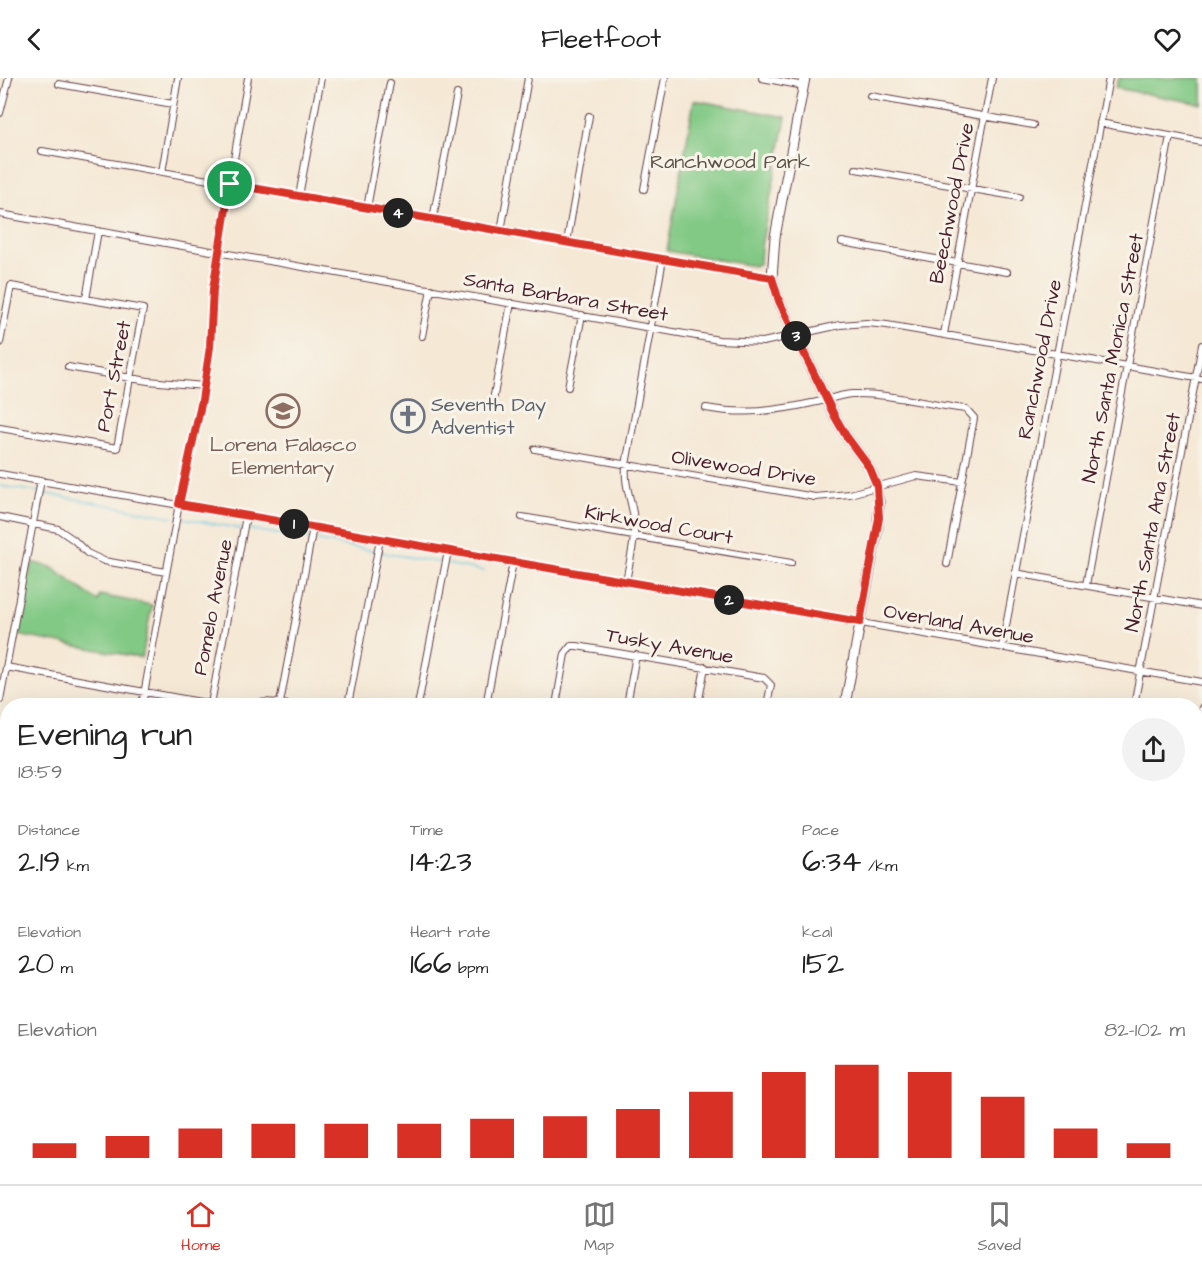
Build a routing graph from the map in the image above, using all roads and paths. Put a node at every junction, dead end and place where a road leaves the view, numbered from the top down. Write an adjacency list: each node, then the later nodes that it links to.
1 (9, 78): 16 (street)
2 (178, 78): 15 (street)
3 (248, 78): 26 (street)
4 (321, 78): 29 (street)
5 (528, 78): 35 (street)
6 (665, 78): 27 (street)
7 (762, 78): 10 (street)
8 (992, 78): 18 (street, Beechwood Drive)
9 (1109, 78): 19 (street, Ranchwood Drive)
10 (804, 82): 42 (street)
11 (390, 83): 31 (street)
12 (59, 84): 15 (street)
13 (457, 94): 33 (street)
14 (870, 96): 18 (street)
15 (173, 104): 25 (street)
16 (0, 113)
17 (590, 116): 36 (street)
18 (984, 117): 20 (street); 28 (street, Beechwood Drive)
19 (1100, 123): 21 (street); 53 (street, Ranchwood Drive)
20 (1033, 125)
21 (1170, 136): 22 (street); 54 (street, North Santa Monica Street)
22 (1202, 142)
23 (42, 151): 25 (street)
24 (856, 170): 28 (street)
25 (162, 172): 26 (street)
26 (230, 184): 29 (street); 38 (street)
27 (644, 189)
28 (970, 189): 30 (street); 40 (street, Beechwood Drive)
29 (296, 195): 31 (street)
30 (1019, 197)
31 (367, 208): 33 (street)
32 (0, 214): 34 (street, Santa Barbara Street)
33 (433, 219): 35 (street)
34 (98, 231): 38 (street, Santa Barbara Street); 44 (street)
35 (501, 231): 36 (street)
36 (567, 242): 39 (street)
37 (843, 242): 40 (street)
38 (218, 252): 43 (street, Santa Barbara Street); 58 (street)
39 (663, 259): 42 (street); 47 (street)
40 (957, 262): 41 (street); 49 (street, Beechwood Drive)
41 (1007, 272)
42 (772, 278): 48 (street)
43 (430, 289): 45 (street, Santa Barbara Street); 50 (street)
44 (86, 299): 51 (street); 56 (street, Port Street)
45 (511, 303): 46 (street, Santa Barbara Street); 61 (street)
46 (582, 315): 47 (street, Santa Barbara Street); 59 (street)
47 (650, 327): 48 (street, Santa Barbara Street); 65 (street)
48 (796, 334): 49 (street, Santa Barbara Street); 60 (street)
49 (944, 334): 53 (street, Santa Barbara Street)
50 (422, 336)
51 (0, 343)
52 (1202, 345): 57 (street, North Santa Ana Street)
53 (1057, 354): 54 (street, Santa Barbara Street); 83 (street, Ranchwood Drive)
54 (1127, 366): 57 (street, Santa Barbara Street); 85 (street, North Santa Monica Street)
55 (68, 367): 56 (street)
56 (130, 378): 58 (street); 63 (street, Port Street)
57 (1199, 379): 86 (street, North Santa Ana Street)
58 (204, 386): 70 (street)
59 (568, 387)
60 (827, 399): 62 (street); 68 (street); 69 (street)
61 (492, 406)
62 (706, 408)
63 (0, 428)
64 (535, 449): 65 (street, Olivewood Drive)
65 (626, 465): 69 (street, Olivewood Drive); 76 (street)
66 (0, 474): 67 (street, Overland Avenue)
67 (40, 480): 70 (street, Overland Avenue); 74 (street)
68 (962, 482): 69 (street, Olivewood Drive); 81 (street)
69 (877, 486): 88 (street)
70 (179, 504): 71 (street, Overland Avenue); 82 (street)
71 (246, 516): 75 (street, Overland Avenue); 99 (street, Pomelo Avenue)
72 (0, 517): 74 (street)
73 (522, 517): 76 (street, Kirkwood Court)
74 (33, 523): 82 (street); 91 (street)
75 (313, 527): 77 (street, Overland Avenue); 100 (street)
76 (634, 537): 80 (street, Kirkwood Court); 84 (street)
77 (380, 539): 78 (street, Overland Avenue); 101 (street)
78 (448, 551): 79 (street, Overland Avenue); 102 (street)
79 (513, 562): 84 (street, Overland Avenue); 103 (street)
80 (790, 563)
81 (947, 564)
82 (166, 572): 95 (street)
83 (1015, 573): 85 (street); 89 (street, Ranchwood Drive)
84 (626, 582): 88 (street, Overland Avenue)
85 (1086, 585): 86 (street)
86 (1155, 598): 87 (street); 93 (street, North Santa Ana Street)
87 (1202, 606)
88 (860, 622): 89 (street, Overland Avenue); 108 (street)
89 (1002, 647): 93 (street, Overland Avenue)
90 (636, 655): 92 (street, Tusky Avenue); 104 (street, Tusky Avenue); 105 (street)
91 (6, 667): 95 (street); 96 (street)
92 (705, 667): 106 (street); 107 (street, Tusky Avenue)
93 (1141, 671): 94 (street, Overland Avenue); 109 (street, North Santa Ana Street)
94 (1202, 681)
95 (144, 692): 97 (street); 98 (street)
96 (0, 698)
97 (143, 698)
98 (179, 698)
99 (215, 698)
100 (281, 698)
101 (349, 698)
102 (419, 698)
103 (487, 698)
104 (557, 698)
105 (628, 698)
106 (699, 698)
107 (768, 698)
108 (846, 698)
109 (1135, 698)

